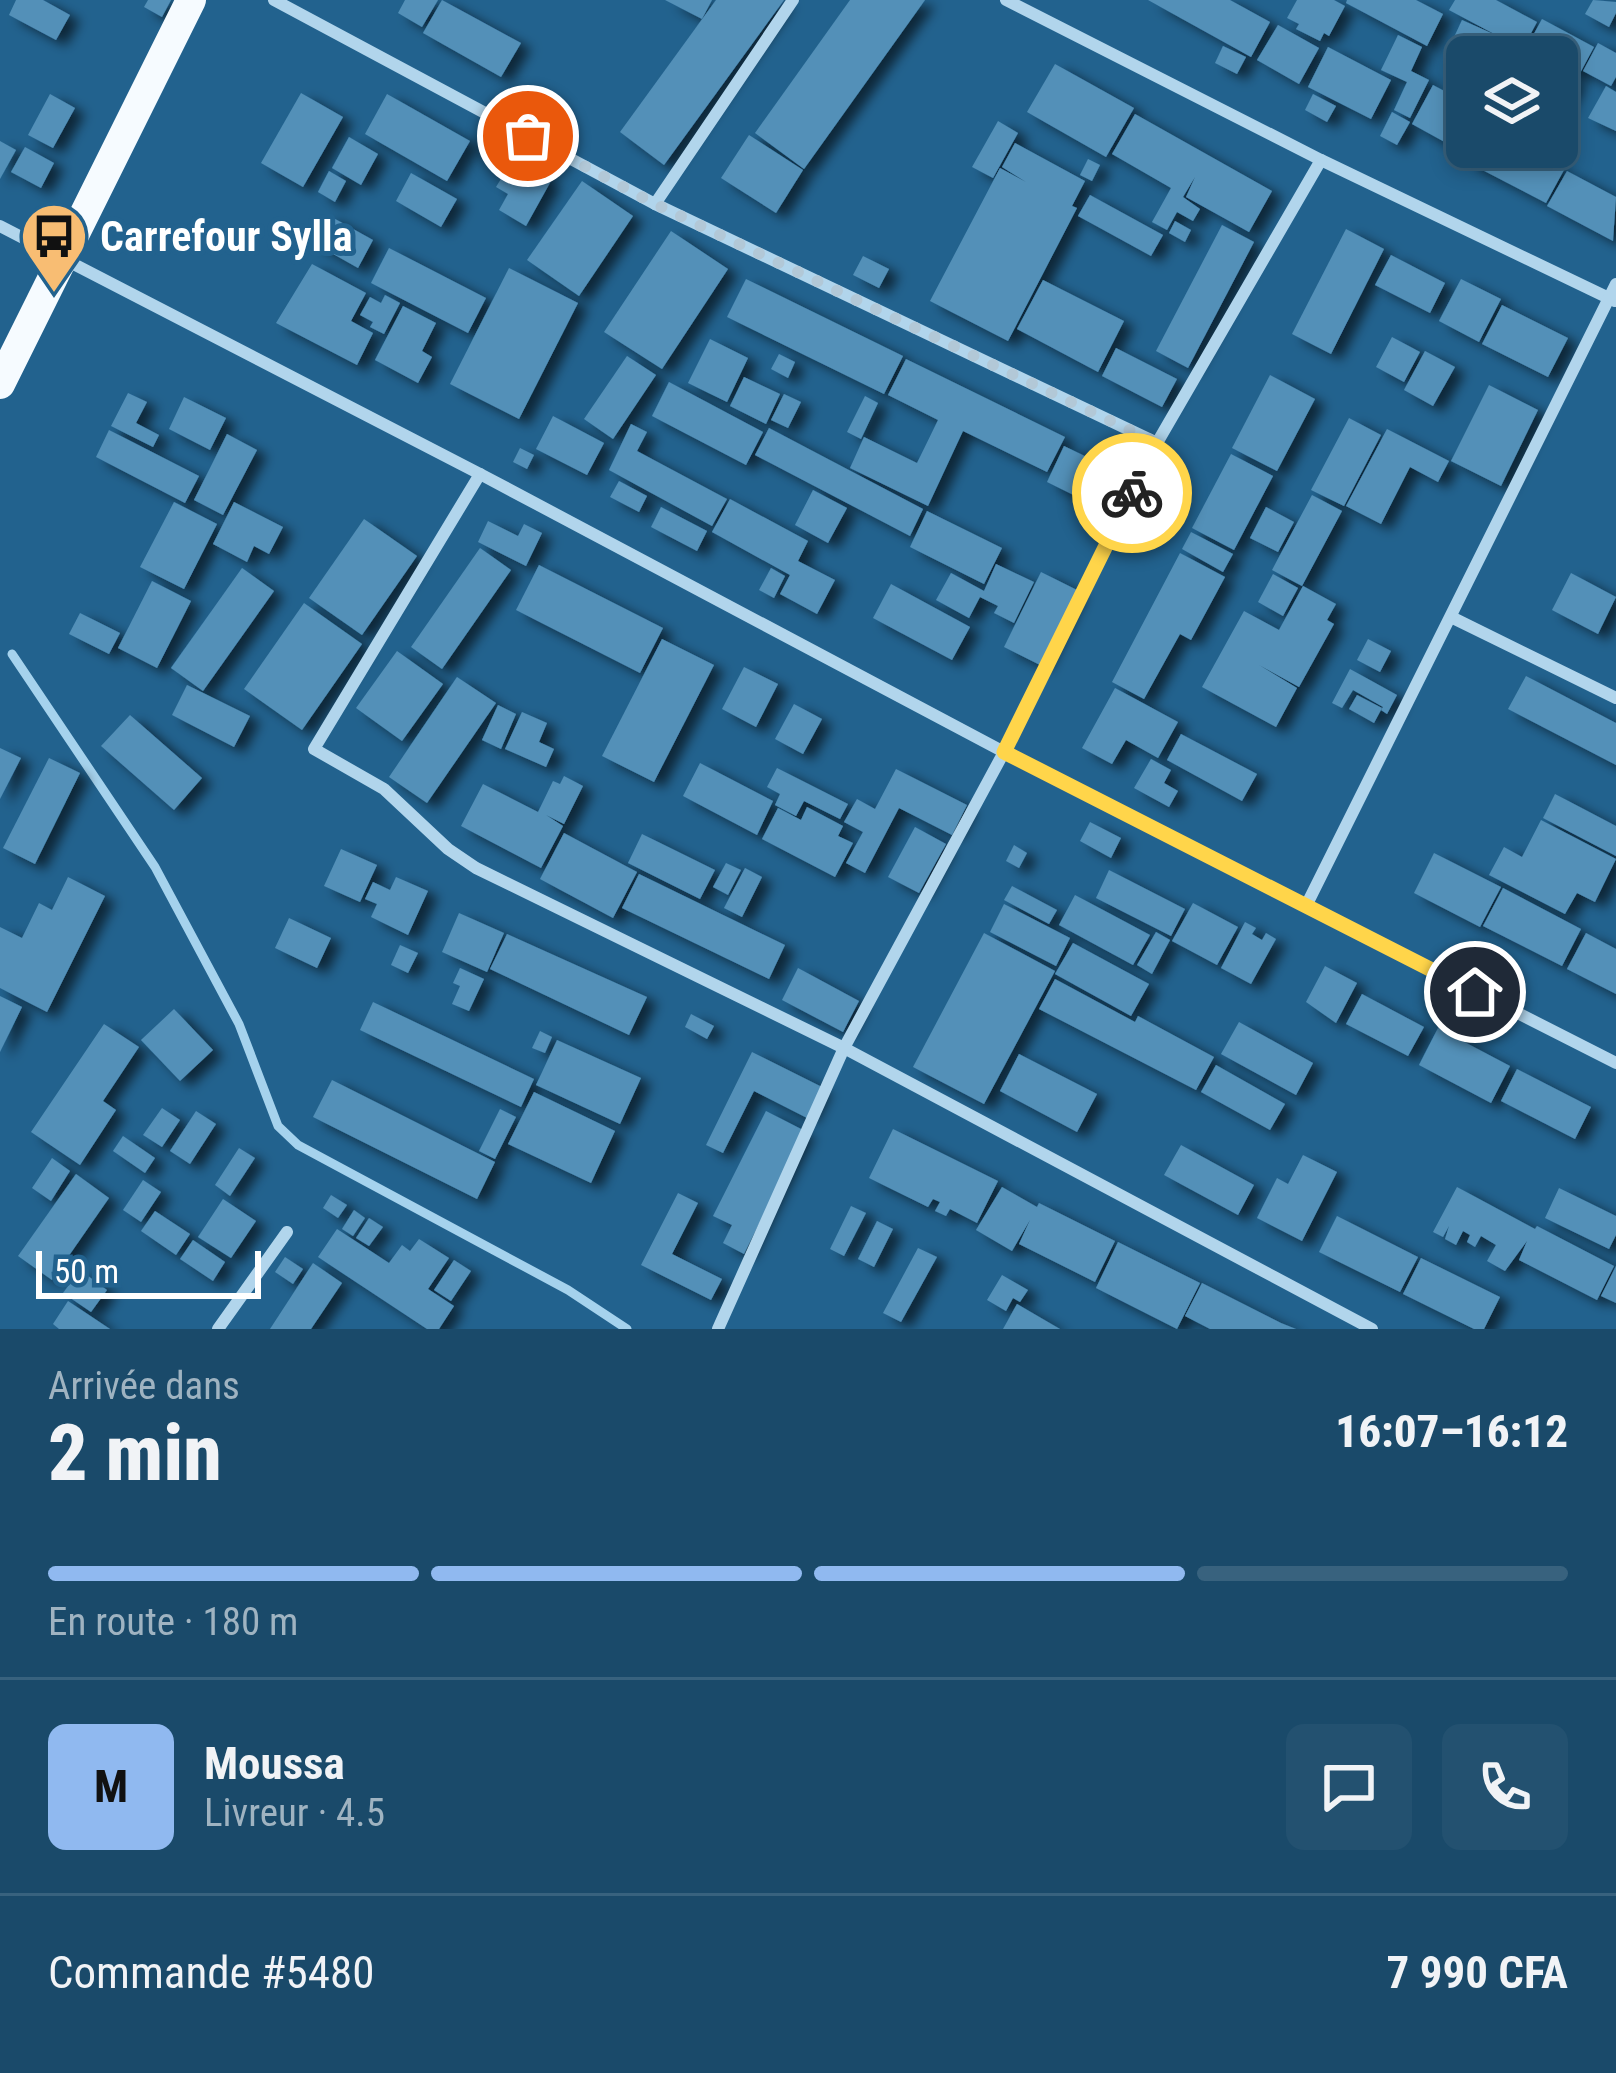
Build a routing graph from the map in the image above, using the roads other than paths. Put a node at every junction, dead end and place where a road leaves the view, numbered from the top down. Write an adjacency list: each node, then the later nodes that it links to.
1 (190, 0): 8 (main road)
2 (274, 0): 6 (street)
3 (793, 0): 6 (street)
4 (1006, 0): 5 (street)
5 (1322, 160): 10 (street); 12 (street)
6 (655, 204): 12 (street)
7 (0, 226): 8 (street)
8 (61, 256): 11 (main road); 13 (street)
9 (1616, 284): 10 (street)
10 (1612, 300): 14 (street)
11 (0, 384)
12 (1157, 443): 16 (street)
13 (480, 474): 16 (street); 18 (street)
14 (1453, 618): 15 (street); 17 (street)
15 (1616, 698)
16 (1004, 752): 17 (street); 18 (street)
17 (1307, 904): 19 (street)
18 (844, 1048): 22 (street); 23 (street)
19 (1616, 1064)
20 (287, 1232): 21 (street)
21 (218, 1329)
22 (718, 1329)
23 (1372, 1329)

